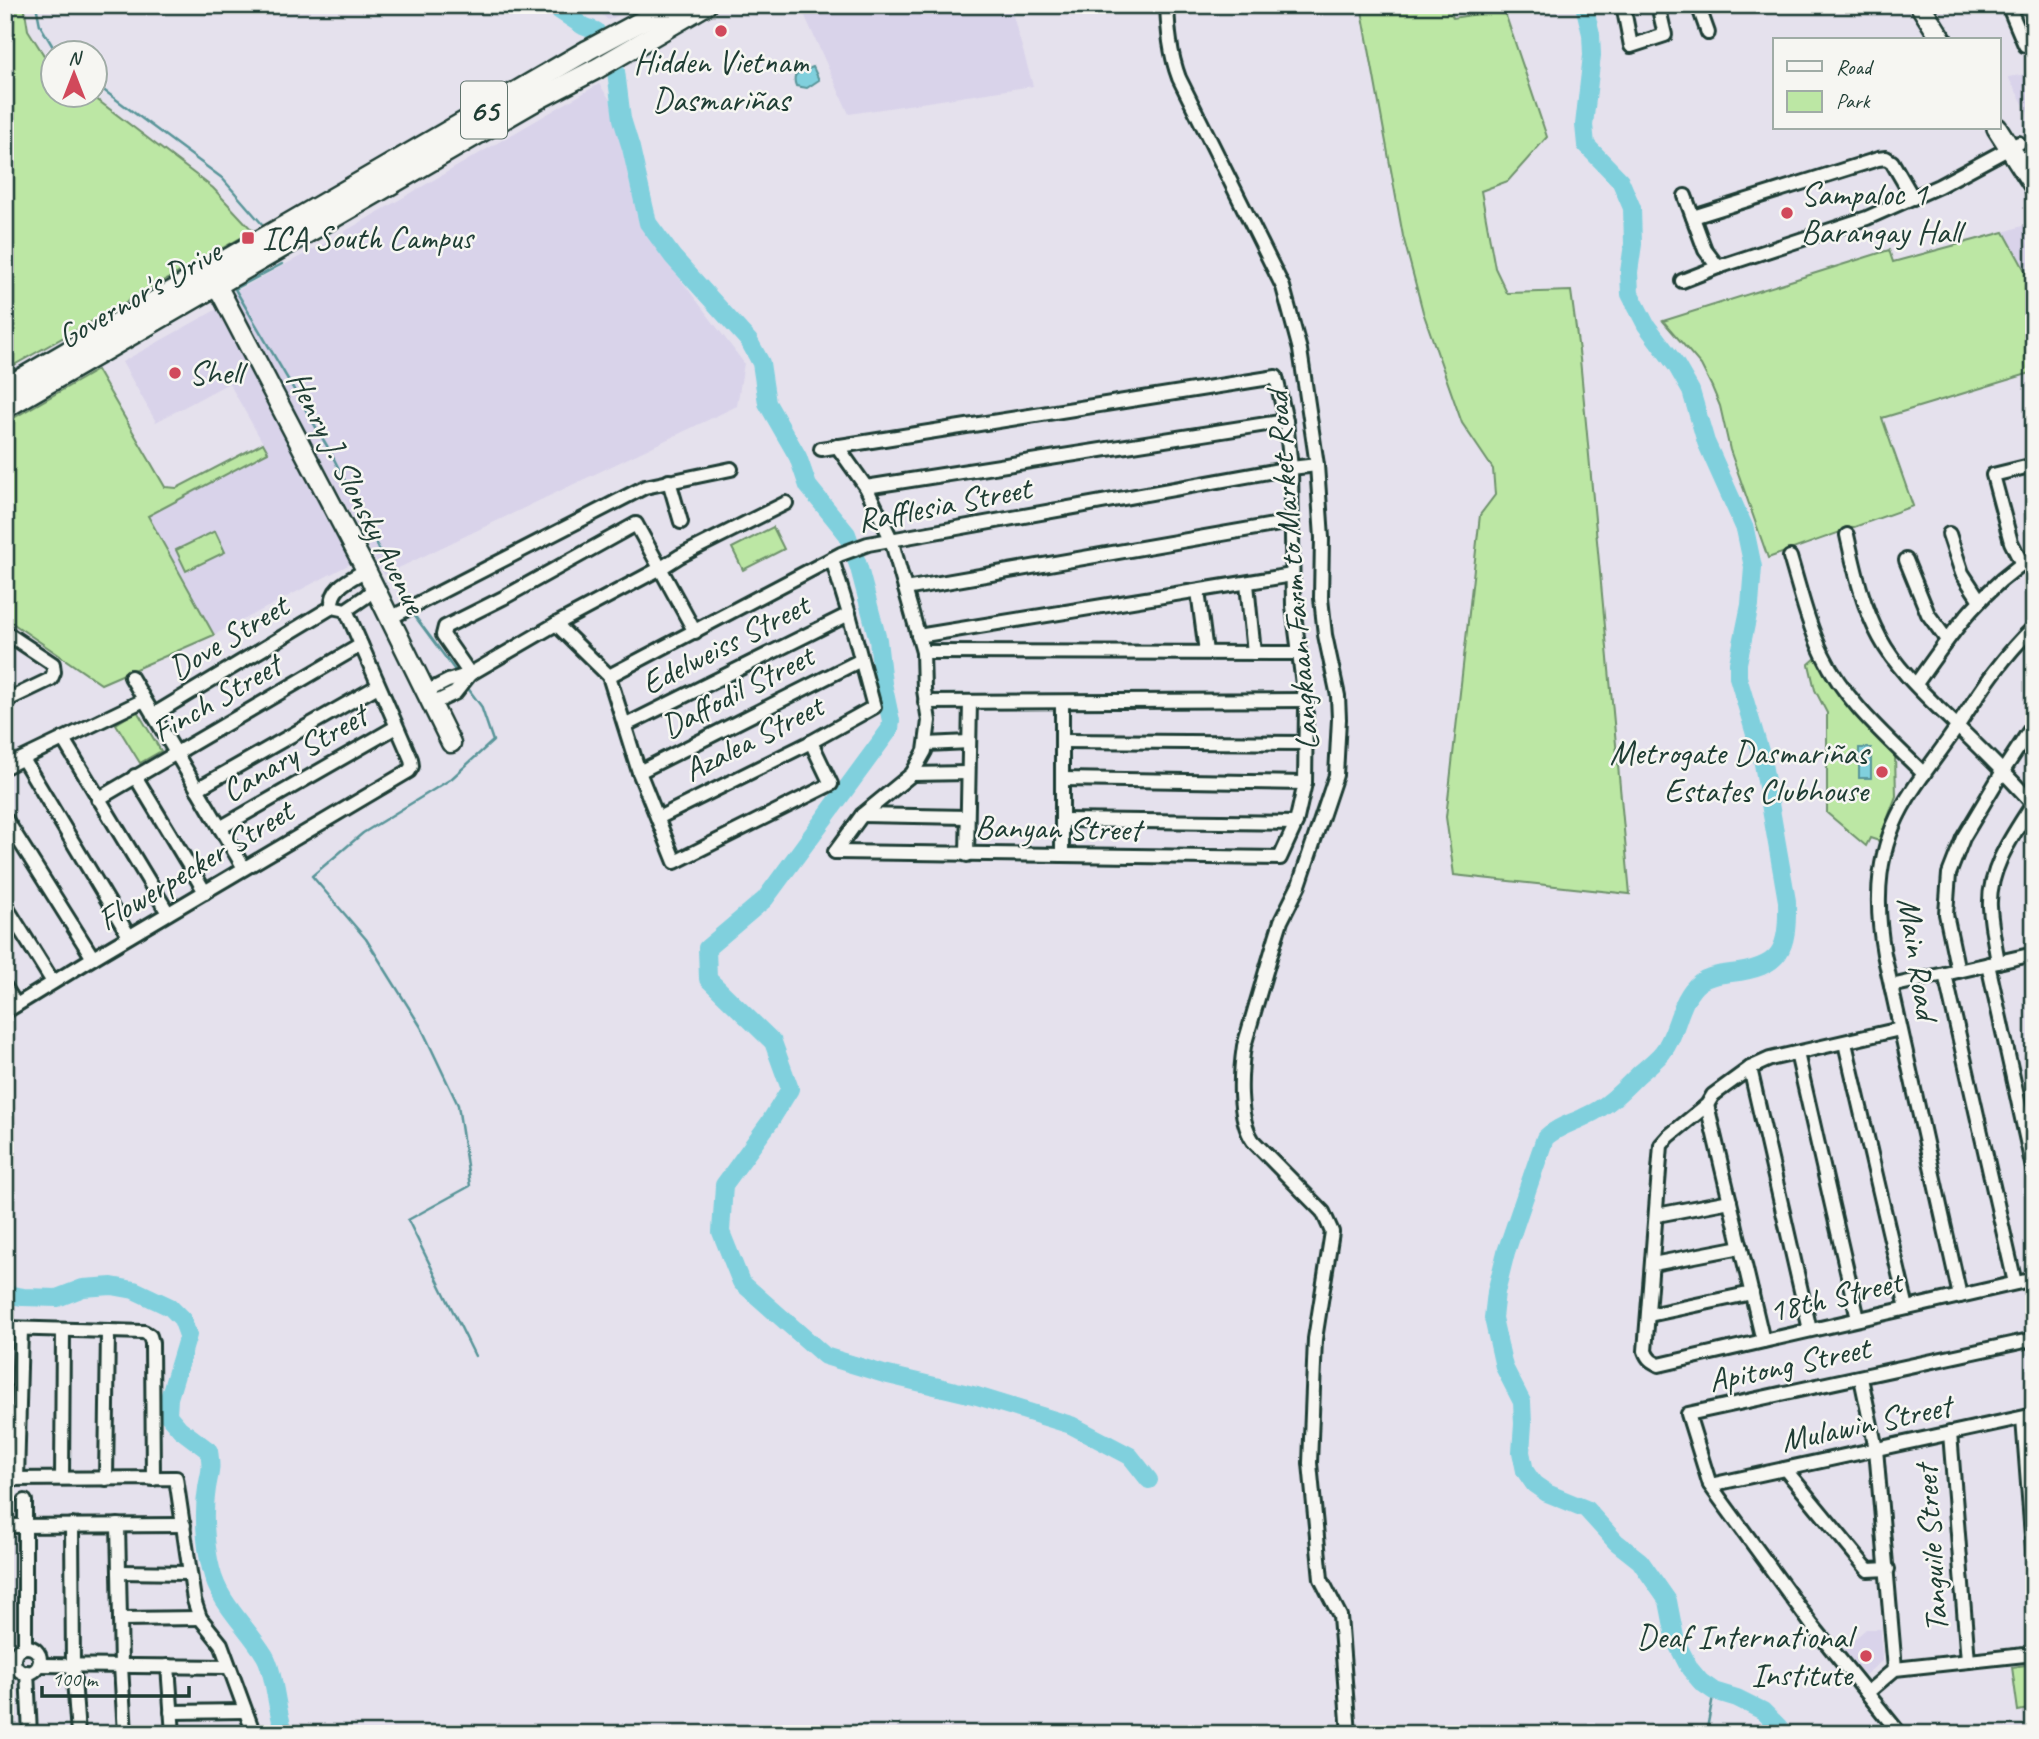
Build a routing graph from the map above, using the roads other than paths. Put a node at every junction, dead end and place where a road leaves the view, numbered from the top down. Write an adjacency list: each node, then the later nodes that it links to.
1 (672, 5): 23 (main road, Governor's Drive / 65)
2 (1167, 5): 30 (street, Langkaan Farm to Market Road)
3 (1623, 5): 4 (street)
4 (1658, 5)
5 (1698, 5): 10 (street)
6 (1920, 5): 11 (main road)
7 (1933, 5): 12 (main road)
8 (2008, 5): 13 (street)
9 (699, 7): 23 (main road, Governor's Drive / 65)
10 (1708, 33)
11 (1941, 38)
12 (1954, 38)
13 (2034, 44)
14 (2000, 113): 16 (main road)
15 (1999, 130): 16 (main road)
16 (2015, 146): 17 (main road); 18 (main road); 20 (street)
17 (2034, 165)
18 (2034, 186)
19 (1685, 196): 21 (street)
20 (1913, 198): 21 (street); 22 (street)
21 (1693, 217): 22 (street)
22 (1718, 267): 24 (street)
23 (213, 277): 25 (main road, Governor's Drive / 65); 26 (main road, Governor's Drive / 65); 48 (street, Henry J. Slonsky Avenue)
24 (1682, 281)
25 (5, 388)
26 (5, 408)
27 (1286, 421): 28 (street); 32 (street); 35 (street)
28 (837, 446): 29 (street); 35 (street)
29 (821, 449)
30 (1317, 465): 32 (street, Rafflesia Street); 195 (street, Langkaan Farm to Market Road)
31 (2034, 465): 46 (street)
32 (1291, 468): 38 (street); 41 (street, Rafflesia Street)
33 (731, 469): 34 (street)
34 (668, 481): 37 (street); 58 (street)
35 (866, 487): 41 (street)
36 (786, 503): 47 (street)
37 (681, 522)
38 (1292, 522): 49 (street); 52 (street)
39 (1949, 534): 54 (street)
40 (1847, 535): 74 (street)
41 (891, 539): 42 (street, Rafflesia Street); 52 (street)
42 (836, 556): 57 (street); 61 (street, Rafflesia Street)
43 (2034, 556): 46 (street)
44 (1790, 557): 102 (street)
45 (1906, 560): 64 (street)
46 (2022, 564): 54 (street)
47 (661, 568): 59 (street); 61 (street); 71 (street)
48 (366, 570): 51 (street, Henry J. Slonsky Avenue); 55 (street, Dove Street)
49 (1292, 575): 50 (street); 69 (street)
50 (1247, 584): 53 (street); 68 (street)
51 (375, 588): 56 (street); 58 (street, Henry J. Slonsky Avenue)
52 (905, 589): 62 (street)
53 (1198, 591): 62 (street); 67 (street)
54 (1979, 599): 64 (street)
55 (332, 607): 56 (street, Dove Street); 83 (street, Dove Street)
56 (346, 610): 65 (street)
57 (849, 614): 70 (street); 85 (street, Edelweiss Street)
58 (390, 618): 76 (street, Henry J. Slonsky Avenue)
59 (556, 624): 71 (street); 72 (street)
60 (2034, 626): 86 (street, Main Road)
61 (695, 632): 72 (street, Rafflesia Street)
62 (918, 636): 66 (street)
63 (8, 638): 79 (street)
64 (1947, 640): 74 (street)
65 (361, 645): 75 (street); 95 (street, Finch Street)
66 (923, 652): 67 (street); 80 (street)
67 (1206, 652): 68 (street)
68 (1254, 653): 69 (street)
69 (1299, 653): 78 (street)
70 (861, 660): 89 (street, Azalea Street); 99 (street, Daffodil Street)
71 (470, 674): 76 (street)
72 (609, 676): 85 (street)
73 (131, 677): 77 (street)
74 (1916, 684): 86 (street)
75 (378, 686): 87 (street); 106 (street)
76 (429, 698): 92 (street, Henry J. Slonsky Avenue)
77 (144, 700): 83 (street); 88 (street)
78 (1305, 700): 82 (street); 93 (street)
79 (5, 701)
80 (925, 702): 81 (street); 94 (street)
81 (970, 702): 82 (street); 91 (street)
82 (1062, 702): 90 (street)
83 (153, 715): 95 (street)
84 (2034, 724): 98 (street)
85 (626, 725): 99 (street)
86 (1958, 726): 98 (street); 102 (street, Main Road)
87 (396, 727): 115 (street, Canary Street); 118 (street, Flowerpecker Street)
88 (63, 739): 96 (street); 107 (street)
89 (811, 741): 112 (street, Azalea Street); 112 (street)
90 (1062, 741): 93 (street); 104 (street)
91 (969, 742): 94 (street); 100 (street)
92 (451, 743)
93 (1306, 743): 105 (street)
94 (927, 744): 101 (street)
95 (176, 754): 103 (street, Finch Street); 106 (street)
96 (23, 758): 97 (street); 122 (street)
97 (5, 767)
98 (2003, 771): 108 (street); 126 (street)
99 (639, 772): 112 (street)
100 (968, 773): 101 (street); 110 (street)
101 (912, 774): 109 (street)
102 (1924, 774): 128 (street, Main Road)
103 (135, 776): 107 (street, Finch Street); 119 (street)
104 (1062, 779): 105 (street); 113 (street)
105 (1305, 783): 114 (street)
106 (197, 789): 115 (street)
107 (98, 799): 121 (street)
108 (2033, 803): 125 (street)
109 (862, 815): 110 (street); 116 (street, Banyan Street)
110 (967, 817): 116 (street)
111 (5, 818): 124 (street)
112 (658, 818)
113 (1062, 820): 114 (street); 117 (street)
114 (1296, 823): 117 (street, Banyan Street)
115 (220, 828): 118 (street)
116 (967, 855): 117 (street, Banyan Street)
117 (1062, 855)
118 (244, 868): 119 (street, Flowerpecker Street)
119 (205, 892): 121 (street, Flowerpecker Street)
120 (5, 905): 127 (street)
121 (168, 914): 122 (street, Flowerpecker Street)
122 (129, 936): 124 (street, Flowerpecker Street)
123 (2034, 954): 125 (street)
124 (93, 958): 127 (street, Flowerpecker Street)
125 (1993, 963): 126 (street); 136 (street)
126 (1952, 972): 128 (street); 142 (street)
127 (53, 982): 130 (street, Flowerpecker Street)
128 (1891, 986): 131 (street, Main Road)
129 (5, 987): 130 (street)
130 (11, 1008)
131 (1900, 1029): 132 (street); 144 (street, Main Road)
132 (1845, 1043): 133 (street); 145 (street)
133 (1797, 1053): 134 (street); 147 (street)
134 (1750, 1068): 135 (street); 151 (street)
135 (1707, 1105): 137 (street); 138 (street)
136 (2034, 1173)
137 (1730, 1201): 138 (street); 139 (street)
138 (1657, 1215): 140 (street)
139 (1741, 1247): 140 (street); 143 (street)
140 (1653, 1264): 146 (street)
141 (2034, 1279): 142 (street, 18th Street)
142 (2015, 1283): 144 (street, 18th Street)
143 (1752, 1293): 146 (street); 154 (street)
144 (1960, 1296): 145 (street, 18th Street)
145 (1907, 1308): 147 (street, 18th Street)
146 (1649, 1315): 154 (street, 18th Street)
147 (1858, 1319): 151 (street, 18th Street)
148 (5, 1328): 149 (street)
149 (21, 1329): 150 (street); 161 (street)
150 (63, 1329): 152 (street); 160 (street)
151 (1810, 1330): 154 (street, 18th Street)
152 (108, 1331): 162 (street); 163 (street)
153 (2034, 1339): 155 (street, Apitong Street)
154 (1763, 1341)
155 (1861, 1378): 158 (street); 164 (street, Apitong Street)
156 (2028, 1417): 157 (street, Mulawin Street); 171 (street)
157 (1950, 1433): 158 (street, Mulawin Street); 179 (street, Tanguile Street)
158 (1876, 1449): 159 (street, Mulawin Street); 172 (street)
159 (1785, 1469): 164 (street, Mulawin Street); 172 (street)
160 (62, 1478): 161 (street); 162 (street)
161 (11, 1479)
162 (106, 1479): 163 (street)
163 (153, 1479): 168 (street)
164 (1710, 1485): 187 (street, Apitong Street)
165 (25, 1501): 170 (street)
166 (72, 1525): 167 (street); 170 (street); 181 (street)
167 (118, 1525): 168 (street); 173 (street)
168 (184, 1525): 174 (street)
169 (5, 1526): 170 (street)
170 (25, 1526): 177 (street)
171 (2034, 1563)
172 (1888, 1569): 185 (street)
173 (119, 1572): 174 (street); 176 (street)
174 (189, 1573): 175 (street)
175 (200, 1618): 176 (street); 184 (street)
176 (120, 1619): 182 (street)
177 (15, 1652): 180 (street); 186 (street)
178 (2034, 1654): 179 (street)
179 (1968, 1661): 185 (street)
180 (39, 1665): 181 (street); 186 (street)
181 (73, 1665): 182 (street); 191 (street)
182 (121, 1666): 183 (street); 192 (street)
183 (168, 1666): 184 (street); 189 (street)
184 (229, 1667): 188 (street)
185 (1895, 1669): 187 (street)
186 (27, 1672): 190 (street)
187 (1867, 1693): 196 (street, Apitong Street)
188 (245, 1711): 189 (street); 194 (street)
189 (171, 1712): 193 (street)
190 (30, 1734)
191 (78, 1734)
192 (125, 1734)
193 (173, 1734)
194 (254, 1734)
195 (1349, 1734)
196 (1900, 1734)

